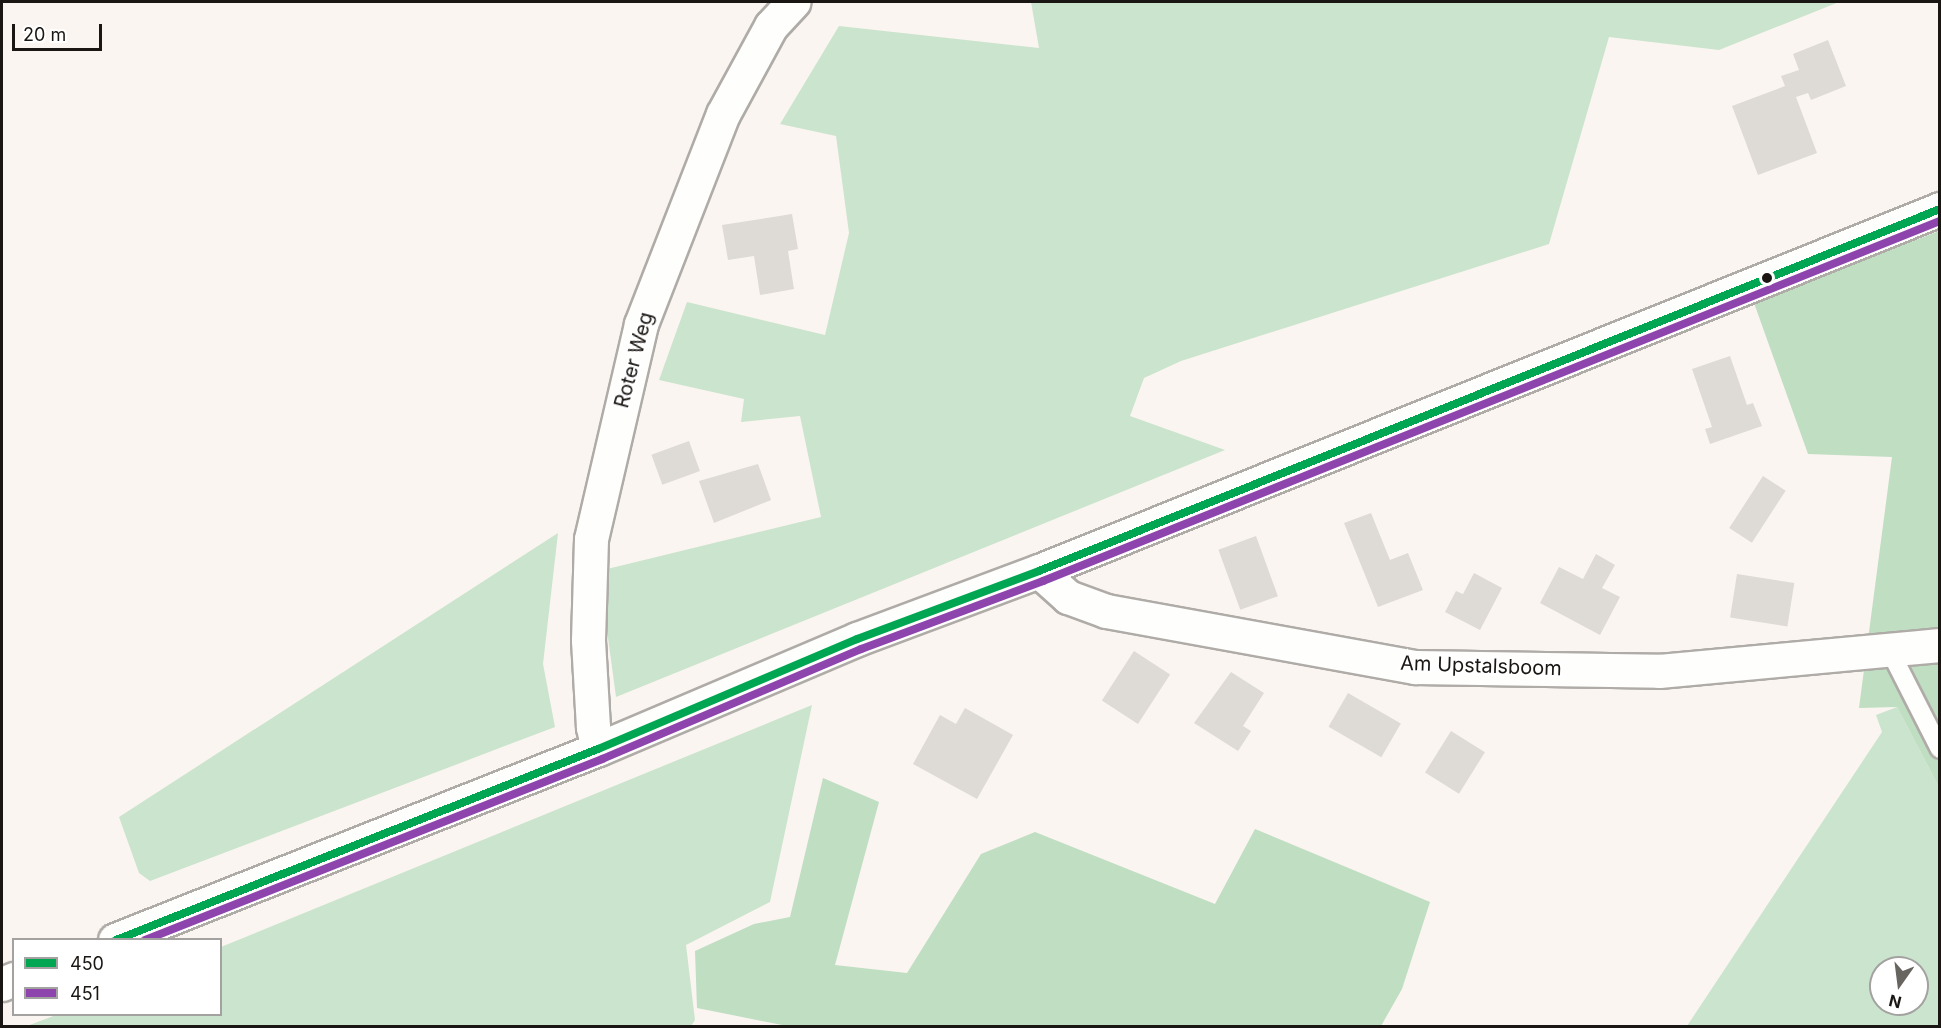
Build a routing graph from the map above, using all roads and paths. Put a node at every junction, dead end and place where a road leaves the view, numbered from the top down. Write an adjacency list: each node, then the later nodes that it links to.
1 (793, 2): 6 (main road, Roter Weg)
2 (1940, 209): 3 (main road)
3 (1039, 571): 5 (main road, Am Upstalsboom); 6 (main road)
4 (1940, 645): 5 (main road, Am Upstalsboom)
5 (1889, 649): 7 (lane)
6 (598, 749): 8 (main road)
7 (1940, 749)
8 (118, 938)

